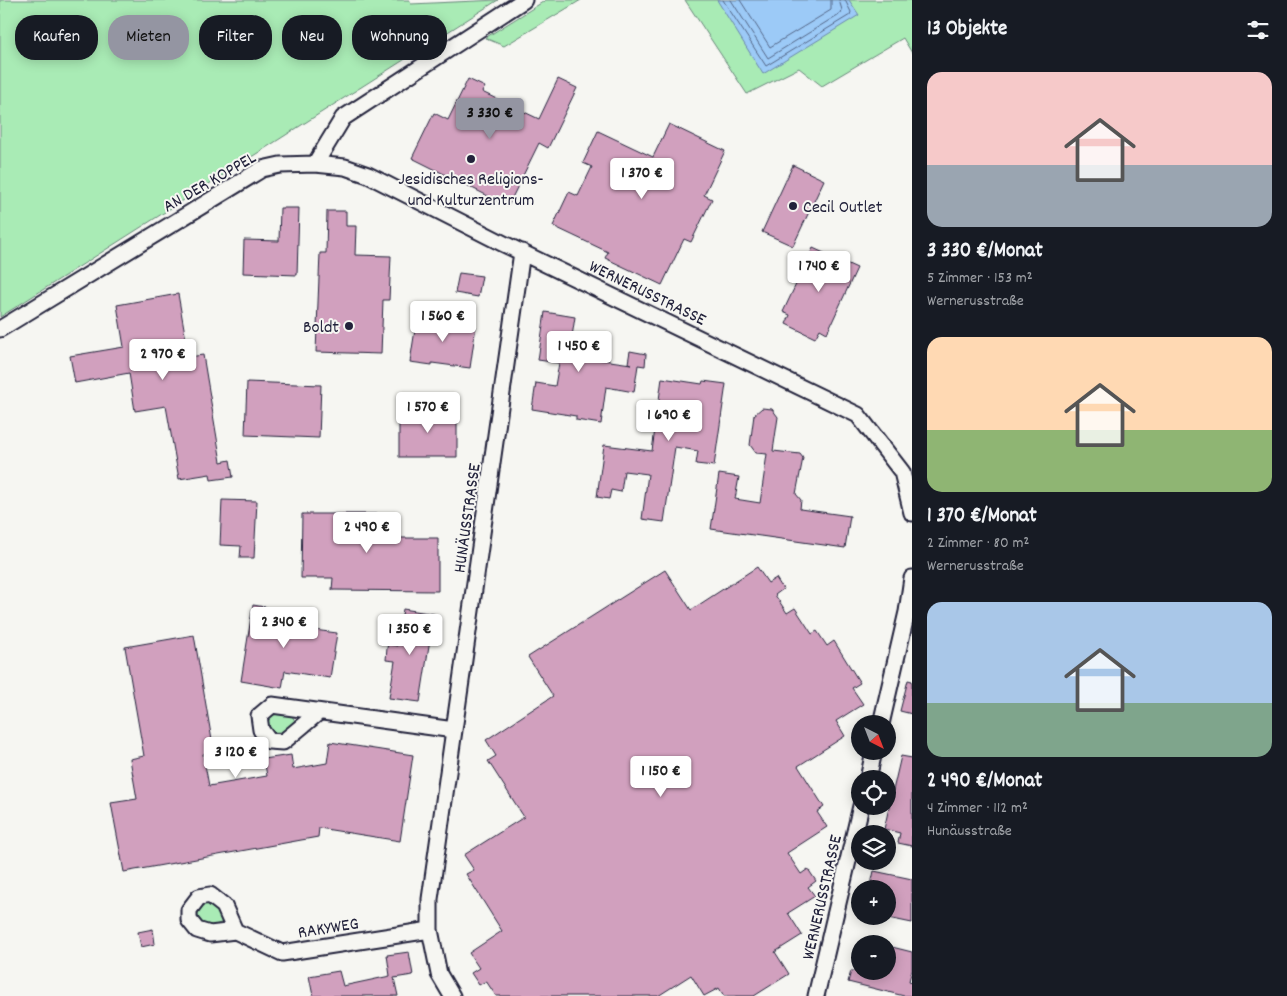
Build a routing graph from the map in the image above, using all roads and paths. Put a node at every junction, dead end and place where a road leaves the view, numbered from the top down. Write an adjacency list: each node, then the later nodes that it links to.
1 (524, 0): 2 (street)
2 (316, 164): 3 (street, WERNERUSSTRASSE); 4 (street, AN DER KOPPEL)
3 (522, 252): 5 (street, WERNERUSSTRASSE); 9 (street, HUNÄUSSTRASSE)
4 (0, 329)
5 (912, 513)
6 (912, 578): 8 (street)
7 (319, 712): 9 (street)
8 (883, 715)
9 (454, 730): 11 (street, HUNÄUSSTRASSE)
10 (859, 815): 14 (street, WERNERUSSTRASSE)
11 (430, 930): 12 (street, RAKYWEG); 13 (street, HUNÄUSSTRASSE)
12 (235, 931)
13 (452, 996)
14 (816, 996)

